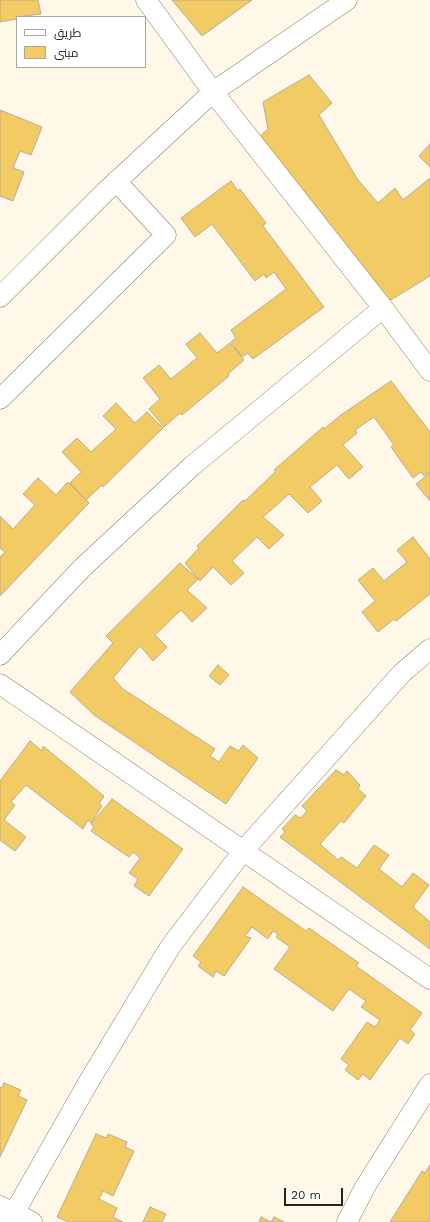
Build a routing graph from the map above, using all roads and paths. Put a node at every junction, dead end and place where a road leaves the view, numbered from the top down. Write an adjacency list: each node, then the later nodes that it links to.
1 (146, 0): 3 (street)
2 (348, 0): 3 (street)
3 (213, 92): 4 (street); 6 (street)
4 (116, 181): 5 (street); 8 (street)
5 (0, 297)
6 (383, 308): 7 (street); 10 (street)
7 (430, 371)
8 (0, 398)
9 (430, 649): 12 (street)
10 (0, 655)
11 (0, 684): 12 (street)
12 (243, 851): 13 (street); 15 (street)
13 (430, 980)
14 (430, 1084): 17 (street)
15 (7, 1214): 16 (street)
16 (32, 1222)
17 (347, 1222)

